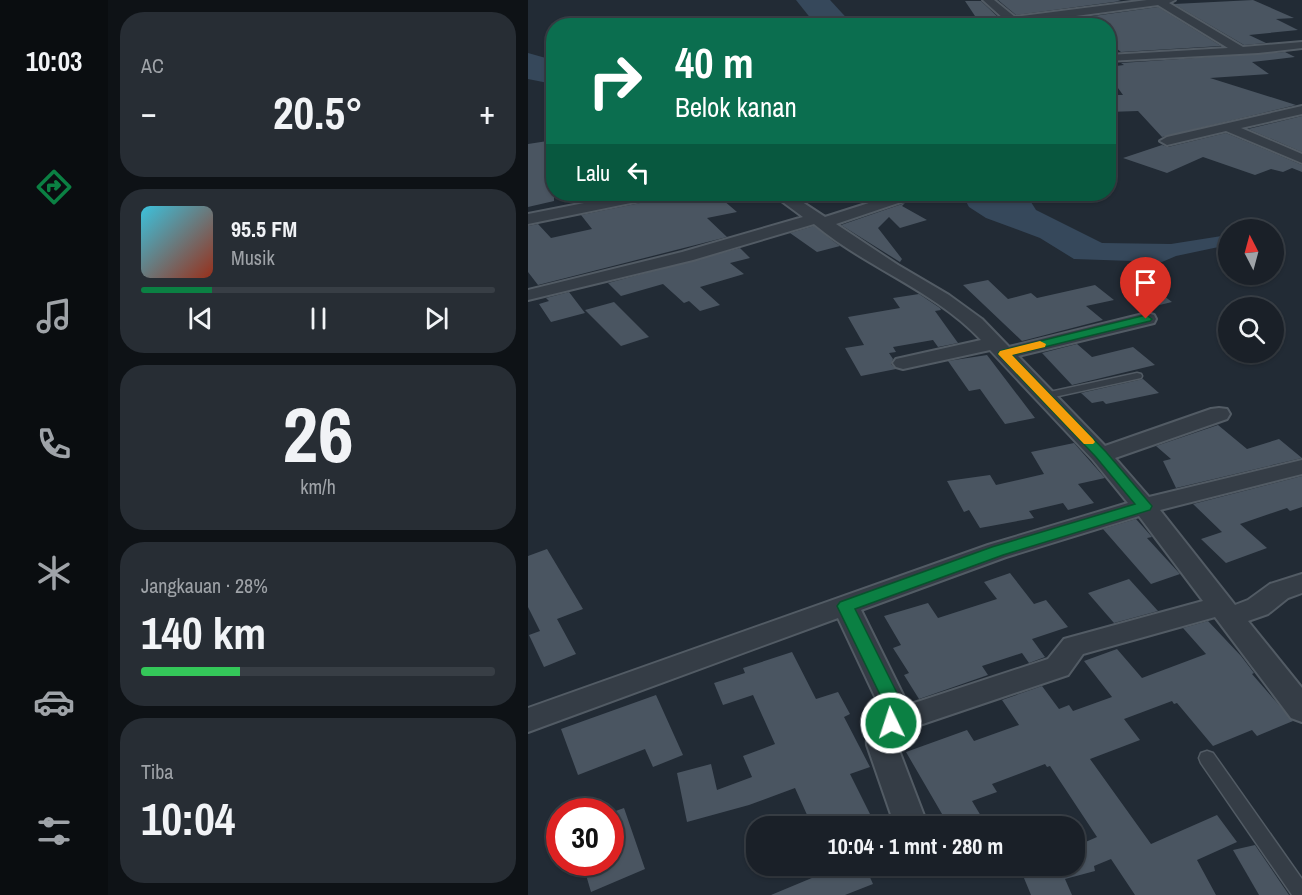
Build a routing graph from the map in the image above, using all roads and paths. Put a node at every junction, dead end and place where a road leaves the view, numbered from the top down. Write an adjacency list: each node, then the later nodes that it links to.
1 (988, 0): 3 (street)
2 (1156, 1): 4 (street); 6 (street)
3 (1010, 18)
4 (1027, 18)
5 (1302, 45): 6 (street)
6 (1239, 50): 7 (street)
7 (1160, 55): 8 (street); 9 (street)
8 (1116, 58)
9 (1172, 66)
10 (1302, 110): 11 (street)
11 (1227, 128): 12 (street); 13 (street)
12 (1167, 141)
13 (1302, 159)
14 (616, 201): 17 (street)
15 (790, 201): 18 (street)
16 (885, 201): 18 (street)
17 (528, 219)
18 (819, 221): 19 (street); 21 (street)
19 (528, 295)
20 (1146, 319): 21 (street)
21 (999, 348): 22 (street); 24 (street)
22 (903, 363)
23 (1137, 376): 24 (lane)
24 (1045, 396): 26 (street)
25 (1219, 414): 26 (street)
26 (1101, 454): 28 (street)
27 (1302, 468): 28 (street)
28 (1144, 506): 30 (street); 31 (street)
29 (1302, 584): 31 (street)
30 (846, 606): 33 (street); 34 (street)
31 (1225, 612): 32 (street); 34 (street)
32 (1302, 710)
33 (528, 720)
34 (891, 723): 36 (street)
35 (1208, 758): 37 (lane)
36 (907, 816)
37 (1302, 894)

